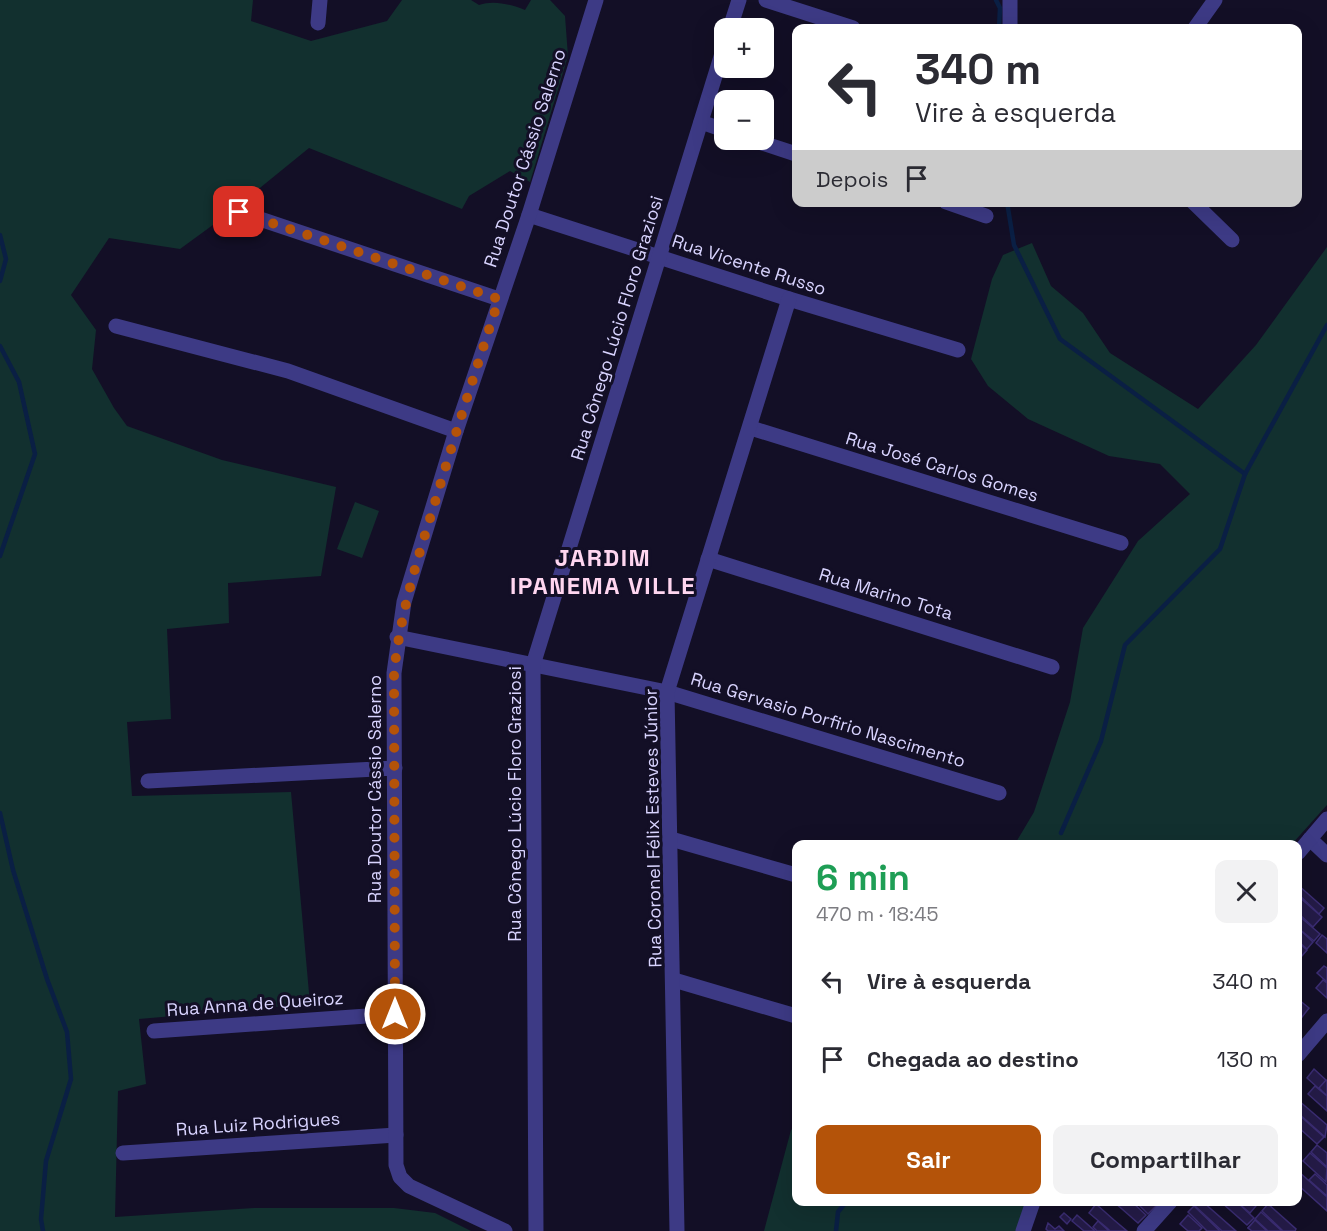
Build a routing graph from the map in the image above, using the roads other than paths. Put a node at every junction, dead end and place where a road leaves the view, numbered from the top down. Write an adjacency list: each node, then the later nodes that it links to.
1 (320, 0): 8 (street)
2 (596, 0): 20 (street, Rua Doutor Cássio Salerno)
3 (739, 0): 7 (street)
4 (766, 0): 9 (street)
5 (1010, 0): 10 (street)
6 (1215, 0): 11 (street)
7 (733, 18)
8 (318, 22)
9 (841, 24)
10 (1010, 24)
11 (1198, 24)
12 (714, 78): 13 (street, Rua Cônego Lúcio Floro Graziosi)
13 (701, 122): 14 (street); 23 (street, Rua Cônego Lúcio Floro Graziosi)
14 (714, 127)
15 (774, 147): 16 (street)
16 (792, 153)
17 (960, 207): 21 (street)
18 (1197, 207): 22 (street)
19 (239, 212): 24 (street)
20 (529, 215): 23 (street, Rua Vicente Russo); 24 (street, Rua Doutor Cássio Salerno)
21 (986, 216)
22 (1232, 240)
23 (660, 257): 25 (street, Rua Vicente Russo); 33 (street, Rua Cônego Lúcio Floro Graziosi)
24 (499, 299): 29 (street, Rua Doutor Cássio Salerno)
25 (789, 300): 27 (street, Rua Vicente Russo); 28 (street, Rua Coronel Félix Esteves Júnior)
26 (116, 326): 29 (street)
27 (958, 350)
28 (751, 428): 30 (street, Rua José Carlos Gomes); 31 (street, Rua Coronel Félix Esteves Júnior)
29 (456, 431): 32 (street, Rua Doutor Cássio Salerno)
30 (1121, 543)
31 (708, 559): 34 (street, Rua Marino Tota); 35 (street, Rua Coronel Félix Esteves Júnior)
32 (397, 637): 33 (street, Rua Gervasio Porfirio Nascimento); 36 (street, Rua Doutor Cássio Salerno)
33 (533, 665): 35 (street, Rua Gervasio Porfirio Nascimento); 56 (street, Rua Cônego Lúcio Floro Graziosi)
34 (1052, 667)
35 (667, 692): 38 (street, Rua Gervasio Porfirio Nascimento); 40 (street, Rua Coronel Félix Esteves Júnior)
36 (395, 768): 37 (street); 46 (street, Rua Doutor Cássio Salerno)
37 (148, 781)
38 (999, 793)
39 (1327, 819): 41 (street)
40 (671, 839): 44 (street); 45 (street, Rua Coronel Félix Esteves Júnior)
41 (1310, 839): 42 (street); 43 (street)
42 (1302, 848)
43 (1327, 855)
44 (792, 874)
45 (674, 980): 47 (street); 57 (street, Rua Coronel Félix Esteves Júnior)
46 (395, 1014): 49 (street, Rua Anna de Queiroz); 51 (street, Rua Doutor Cássio Salerno)
47 (792, 1015)
48 (1327, 1021): 50 (street)
49 (154, 1031)
50 (1302, 1050)
51 (396, 1135): 52 (street, Rua Luiz Rodrigues); 55 (street, Rua Doutor Cássio Salerno)
52 (123, 1153)
53 (1032, 1206): 58 (street)
54 (1166, 1206): 59 (street)
55 (505, 1231)
56 (536, 1231)
57 (677, 1231)
58 (1023, 1231)
59 (1144, 1231)

